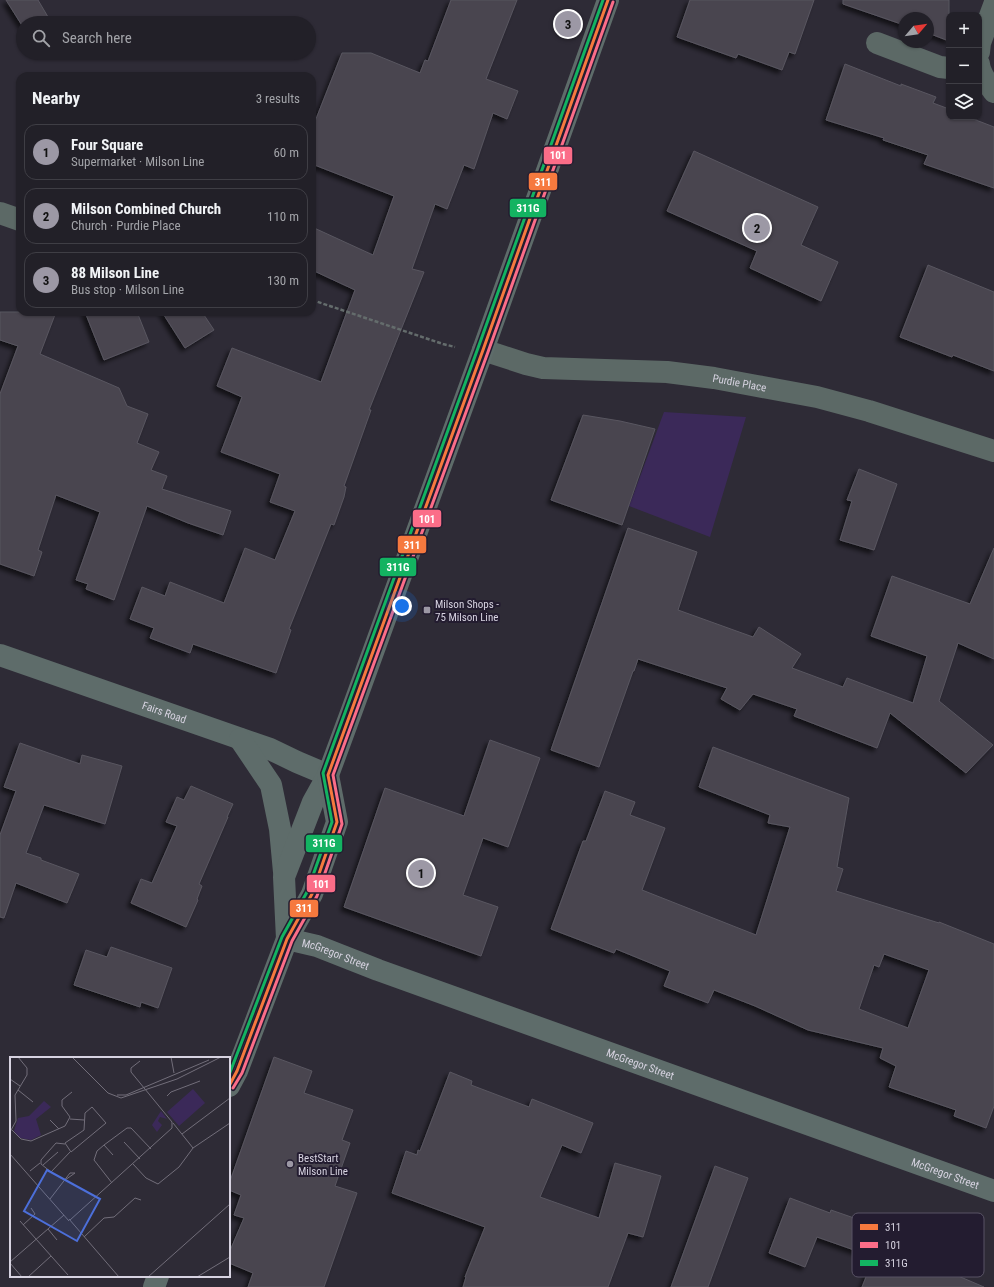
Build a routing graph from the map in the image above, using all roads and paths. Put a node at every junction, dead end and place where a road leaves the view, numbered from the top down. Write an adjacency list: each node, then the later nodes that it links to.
1 (608, 0): 11 (main road)
2 (994, 5): 4 (street)
3 (877, 43): 5 (street)
4 (979, 48)
5 (946, 67)
6 (982, 74): 7 (street)
7 (994, 92)
8 (0, 213): 9 (street)
9 (16, 219)
10 (316, 301): 11 (path)
11 (483, 350): 12 (street, Purdie Place); 15 (main road)
12 (993, 451)
13 (0, 655): 14 (main road, Fairs Road)
14 (240, 739): 15 (main road, Fairs Road); 16 (main road)
15 (328, 775): 16 (main road); 17 (main road)
16 (284, 877): 17 (main road)
17 (287, 939): 18 (main road); 19 (main road, McGregor Street)
18 (230, 1084)
19 (994, 1191)
20 (158, 1277): 21 (main road)
21 (154, 1287)

